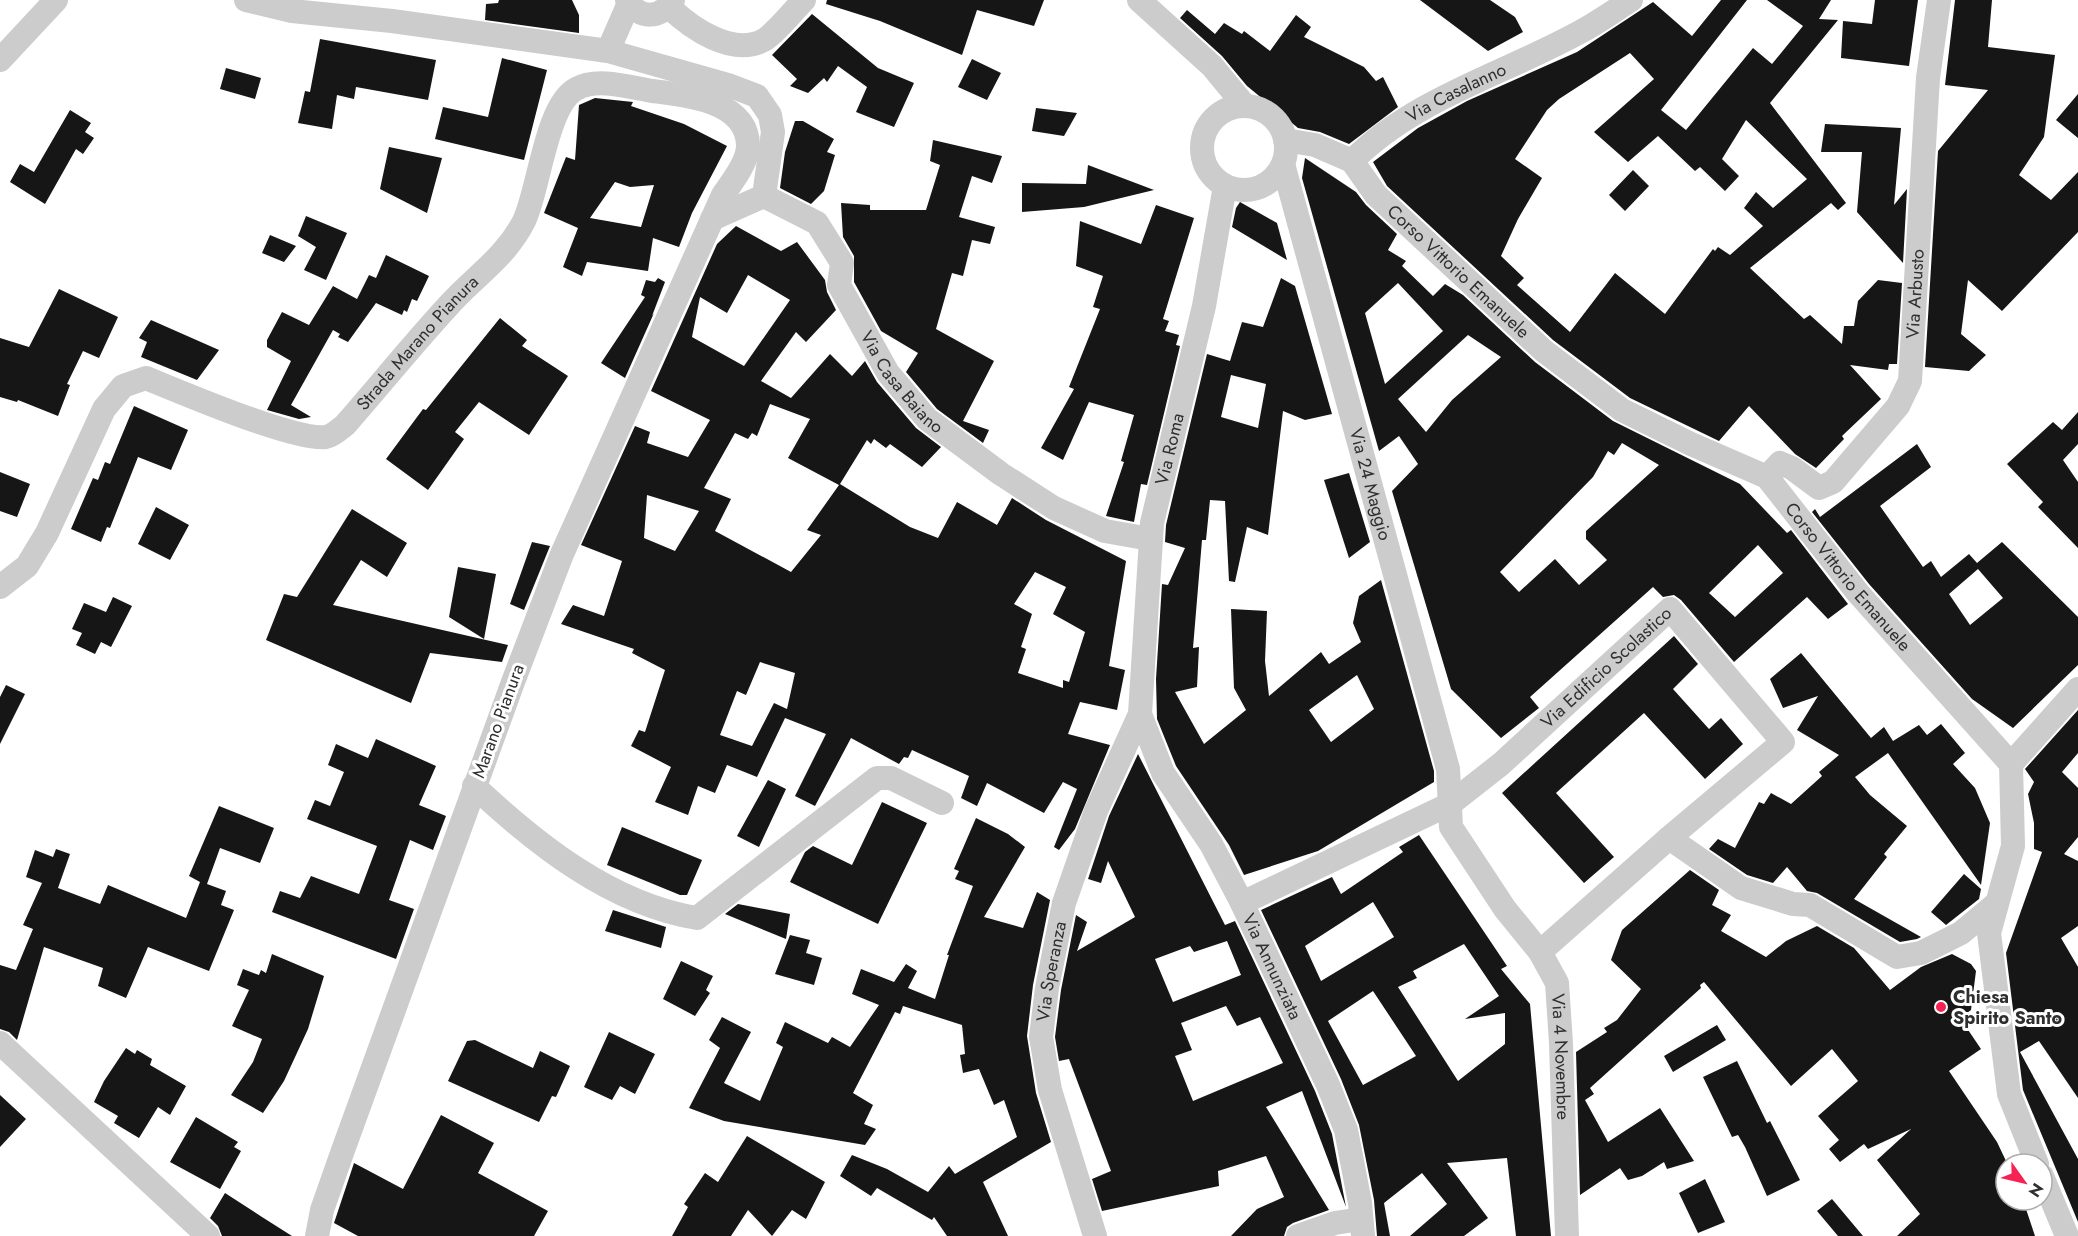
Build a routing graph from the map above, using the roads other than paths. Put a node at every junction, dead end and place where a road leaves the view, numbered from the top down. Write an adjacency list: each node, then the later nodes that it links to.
1 (56, 0): 10 (street)
2 (246, 0): 9 (street)
3 (804, 0): 8 (street)
4 (1139, 0): 11 (street)
5 (1631, 0): 13 (street, Via Casalanno)
6 (1939, 0): 17 (street, Via Arbusto)
7 (628, 1): 8 (street); 9 (street)
8 (671, 3)
9 (608, 51): 15 (street)
10 (0, 60)
11 (1245, 106): 12 (street); 14 (street)
12 (1284, 152): 13 (street); 14 (street); 25 (street, Via 24 Maggio)
13 (1352, 161): 17 (street, Corso Vittorio Emanuele)
14 (1225, 186): 18 (street, Via Roma)
15 (764, 196): 16 (street); 18 (street, Via Casa Baiano)
16 (712, 219): 19 (street, Strada Marano Pianura); 23 (street, Marano Pianura)
17 (1767, 477): 22 (street, Corso Vittorio Emanuele)
18 (1150, 539): 21 (street, Via Roma)
19 (0, 587)
20 (2078, 689): 22 (street)
21 (1140, 714): 27 (street, Via Annunziata); 36 (street, Via Speranza)
22 (2010, 764): 28 (street)
23 (474, 786): 24 (street); 35 (street, Marano Pianura)
24 (942, 803)
25 (1450, 804): 26 (street, Via Edificio Scolastico); 27 (street, Via Edificio Scolastico); 29 (street, Via 4 Novembre)
26 (1669, 838): 28 (street); 29 (street, Via Edificio Scolastico)
27 (1242, 903): 33 (street, Via Annunziata)
28 (1997, 903): 31 (street)
29 (1540, 952): 38 (street, Via 4 Novembre)
30 (0, 1043): 34 (street)
31 (2032, 1152)
32 (2054, 1205): 39 (street)
33 (1362, 1227): 37 (street)
34 (208, 1236)
35 (317, 1236)
36 (1095, 1236)
37 (1298, 1236)
38 (1566, 1236)
39 (2067, 1236)

